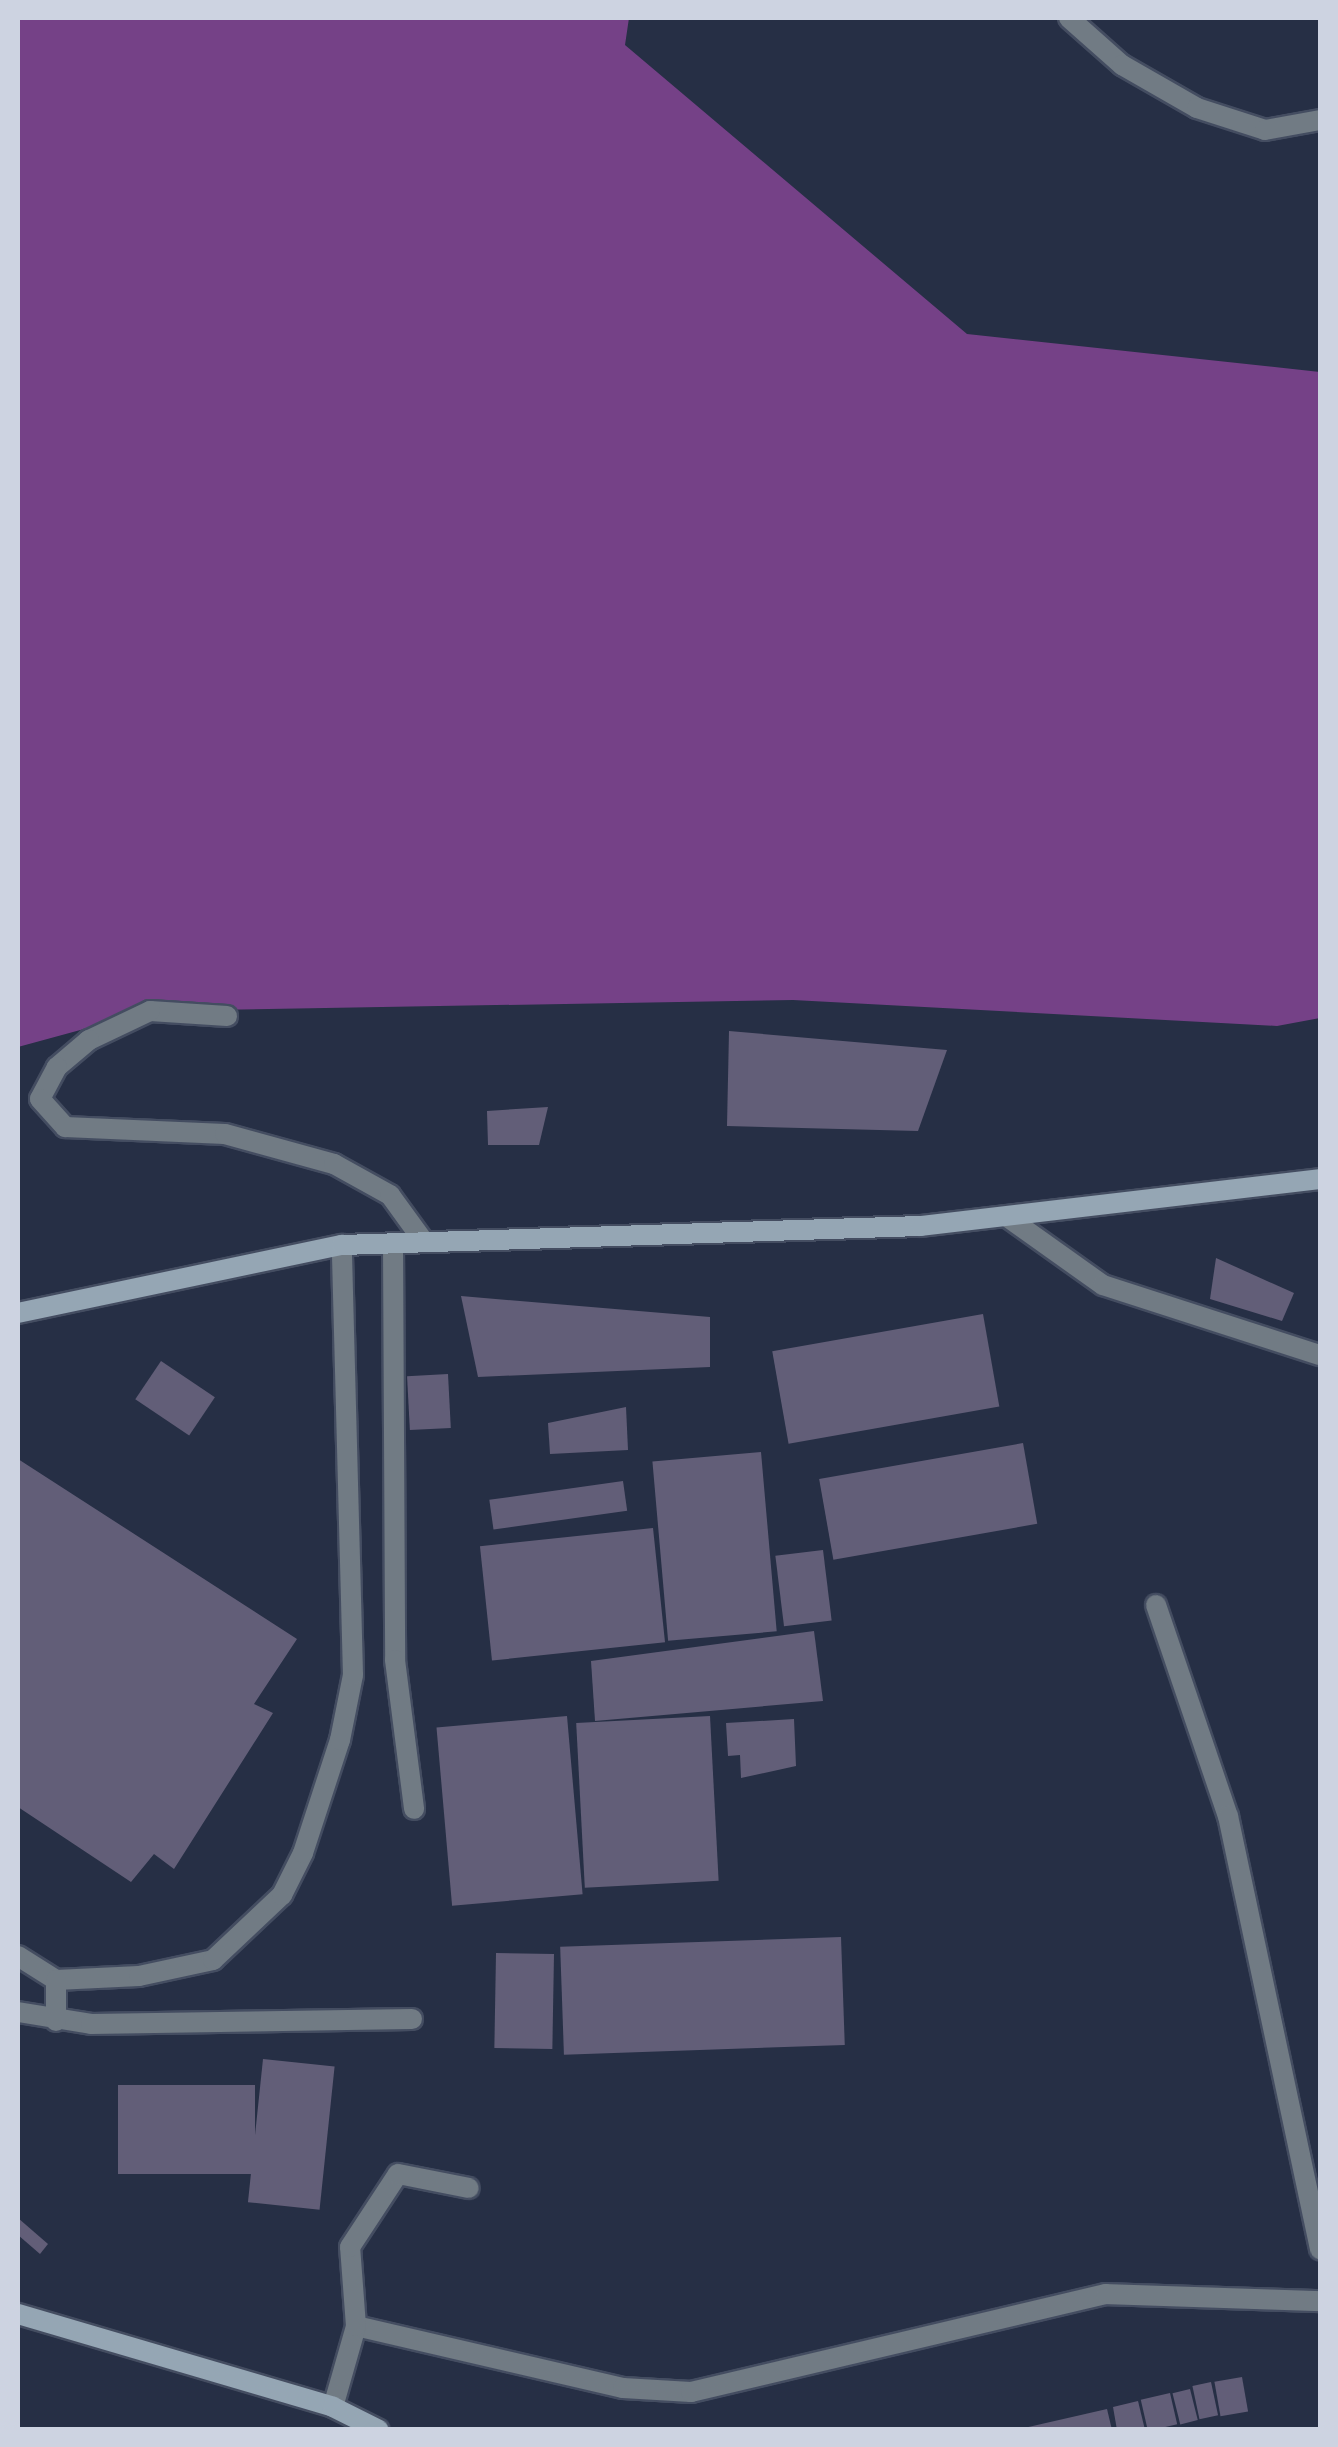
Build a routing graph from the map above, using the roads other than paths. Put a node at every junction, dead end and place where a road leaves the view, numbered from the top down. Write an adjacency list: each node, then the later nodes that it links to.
1 (1069, 18): 2 (street)
2 (1320, 120)
3 (227, 1016): 7 (street)
4 (1320, 1179): 5 (main road)
5 (1010, 1219): 7 (main road); 10 (street)
6 (392, 1242): 7 (main road); 8 (main road); 12 (street)
7 (424, 1242)
8 (342, 1245): 9 (main road); 14 (street)
9 (18, 1313)
10 (1320, 1355)
11 (1156, 1605): 19 (street)
12 (414, 1809)
13 (18, 1956): 14 (street)
14 (56, 1980): 17 (street)
15 (18, 2012): 17 (street)
16 (412, 2020): 17 (street)
17 (56, 2021)
18 (469, 2188): 22 (street)
19 (1320, 2248)
20 (1320, 2301): 22 (street)
21 (18, 2314): 23 (main road)
22 (356, 2326): 23 (street)
23 (333, 2407): 24 (main road)
24 (379, 2430)

